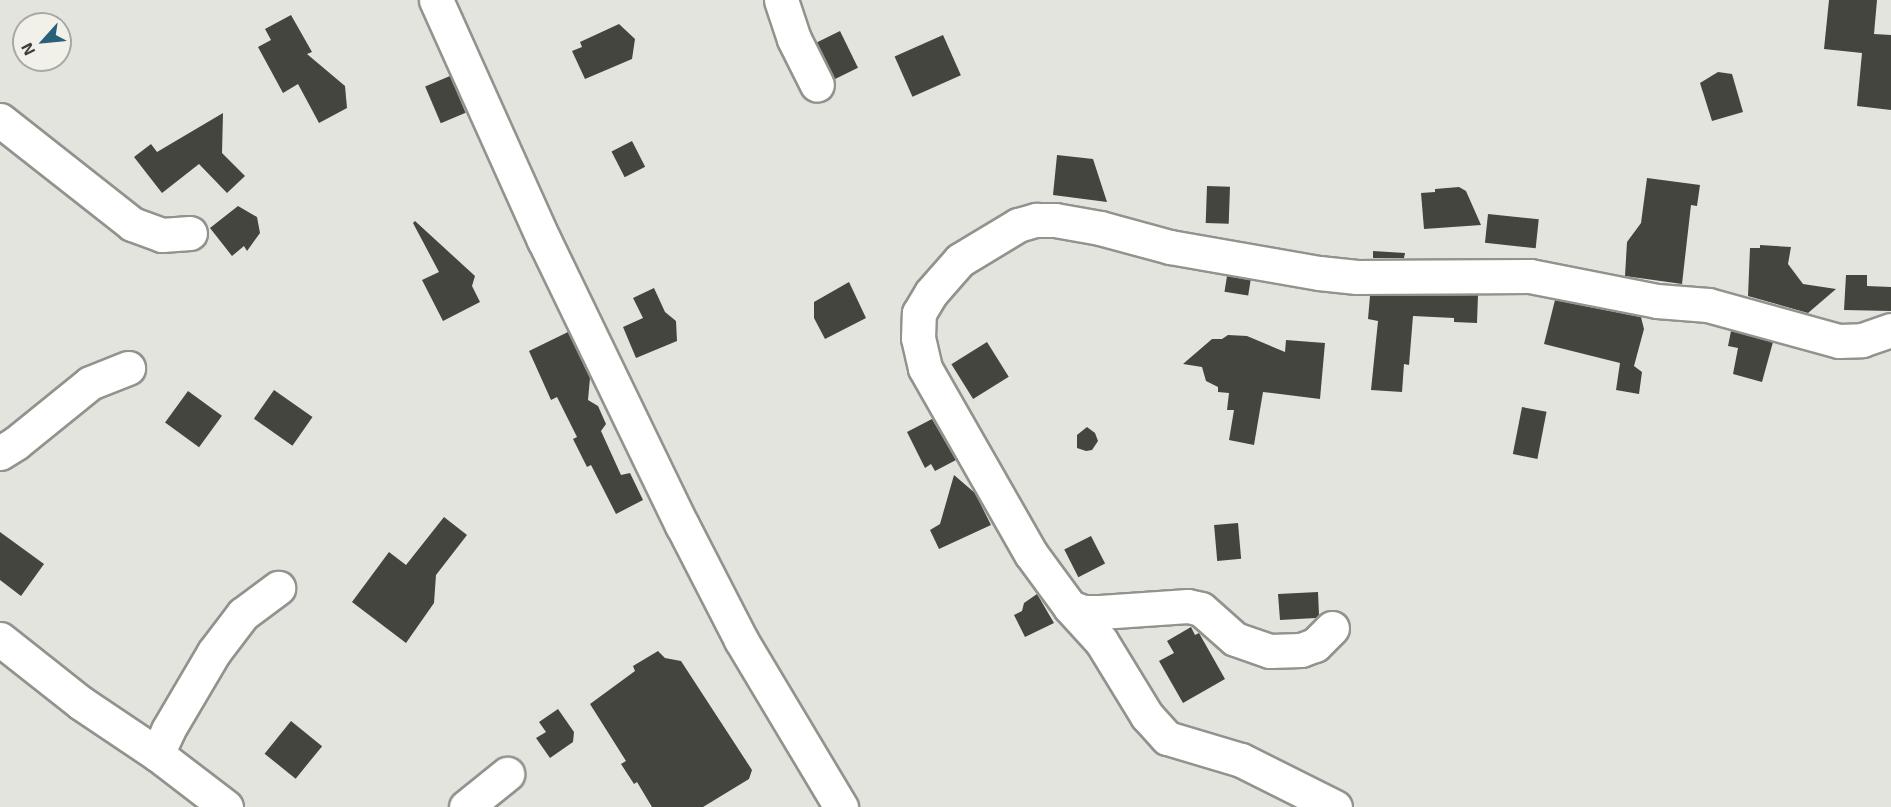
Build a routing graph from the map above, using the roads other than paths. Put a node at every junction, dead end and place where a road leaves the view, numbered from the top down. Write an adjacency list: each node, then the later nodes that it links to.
1 (436, 0): 17 (street)
2 (782, 0): 3 (street)
3 (817, 85)
4 (0, 120): 5 (street)
5 (190, 233)
6 (1891, 330): 10 (street)
7 (128, 368): 8 (street)
8 (0, 453)
9 (278, 588): 13 (street)
10 (1070, 608): 11 (street); 18 (street)
11 (1332, 628)
12 (0, 639): 13 (street)
13 (157, 754): 15 (street)
14 (507, 774): 16 (street)
15 (226, 807)
16 (466, 807)
17 (841, 807)
18 (1335, 807)

